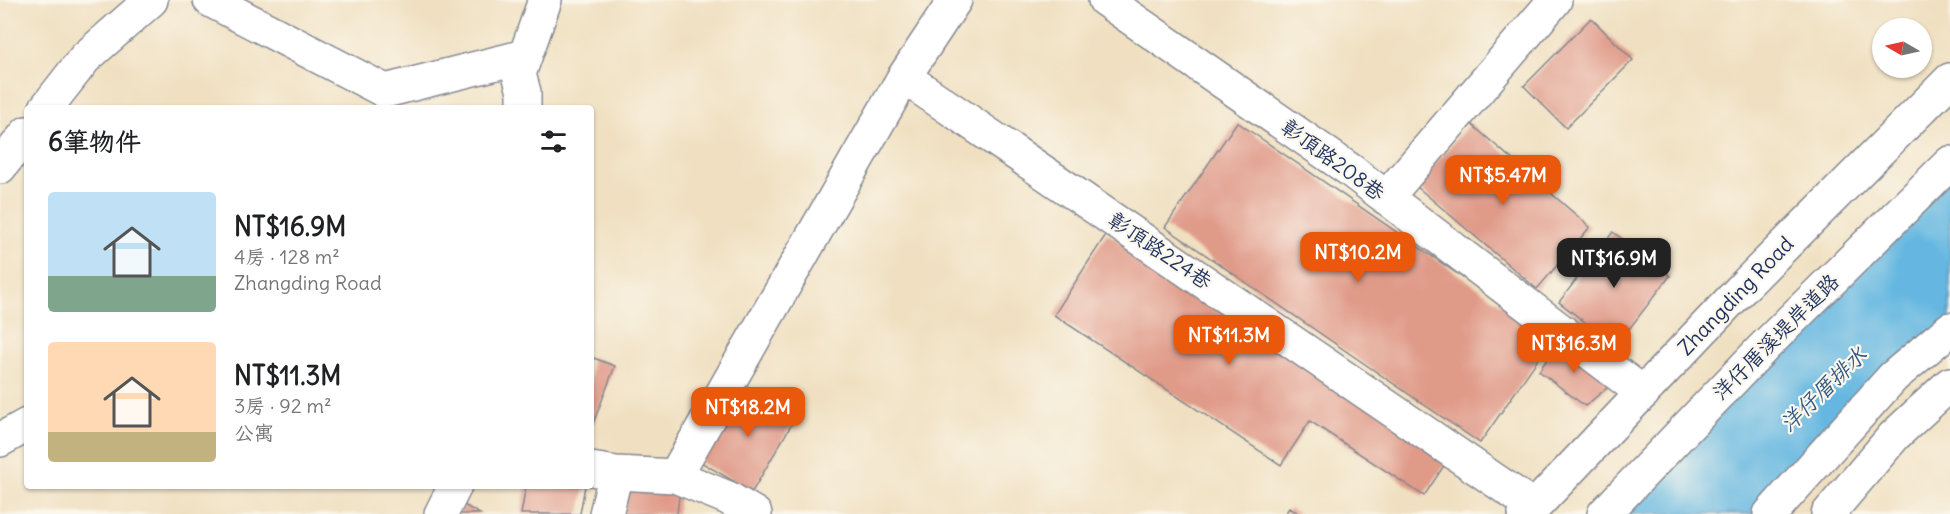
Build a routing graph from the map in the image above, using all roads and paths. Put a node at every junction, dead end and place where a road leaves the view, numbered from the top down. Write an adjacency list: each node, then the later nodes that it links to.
1 (151, 0): 11 (street)
2 (210, 0): 10 (street)
3 (545, 0): 7 (street)
4 (955, 0): 8 (street)
5 (1105, 0): 16 (street, 彰頂路208巷)
6 (1556, 0): 16 (street)
7 (525, 56): 10 (street); 12 (street)
8 (904, 77): 23 (street); 25 (street, 彰頂路224巷)
9 (1950, 80): 19 (street, Zhangding Road)
10 (404, 97)
11 (48, 105)
12 (524, 105)
13 (24, 136): 15 (street)
14 (1950, 163): 29 (street, 洋仔厝溪堤岸道路)
15 (0, 167)
16 (1386, 198): 19 (street, 彰頂路208巷)
17 (1950, 329): 30 (street)
18 (1950, 384): 31 (street)
19 (1643, 393): 25 (street, Zhangding Road)
20 (24, 427): 21 (street)
21 (0, 440)
22 (603, 471): 23 (street); 27 (street)
23 (675, 476): 28 (street)
24 (453, 489): 26 (street)
25 (1530, 510)
26 (441, 514)
27 (606, 514)
28 (755, 514)
29 (1604, 514)
30 (1770, 514)
31 (1828, 514)

